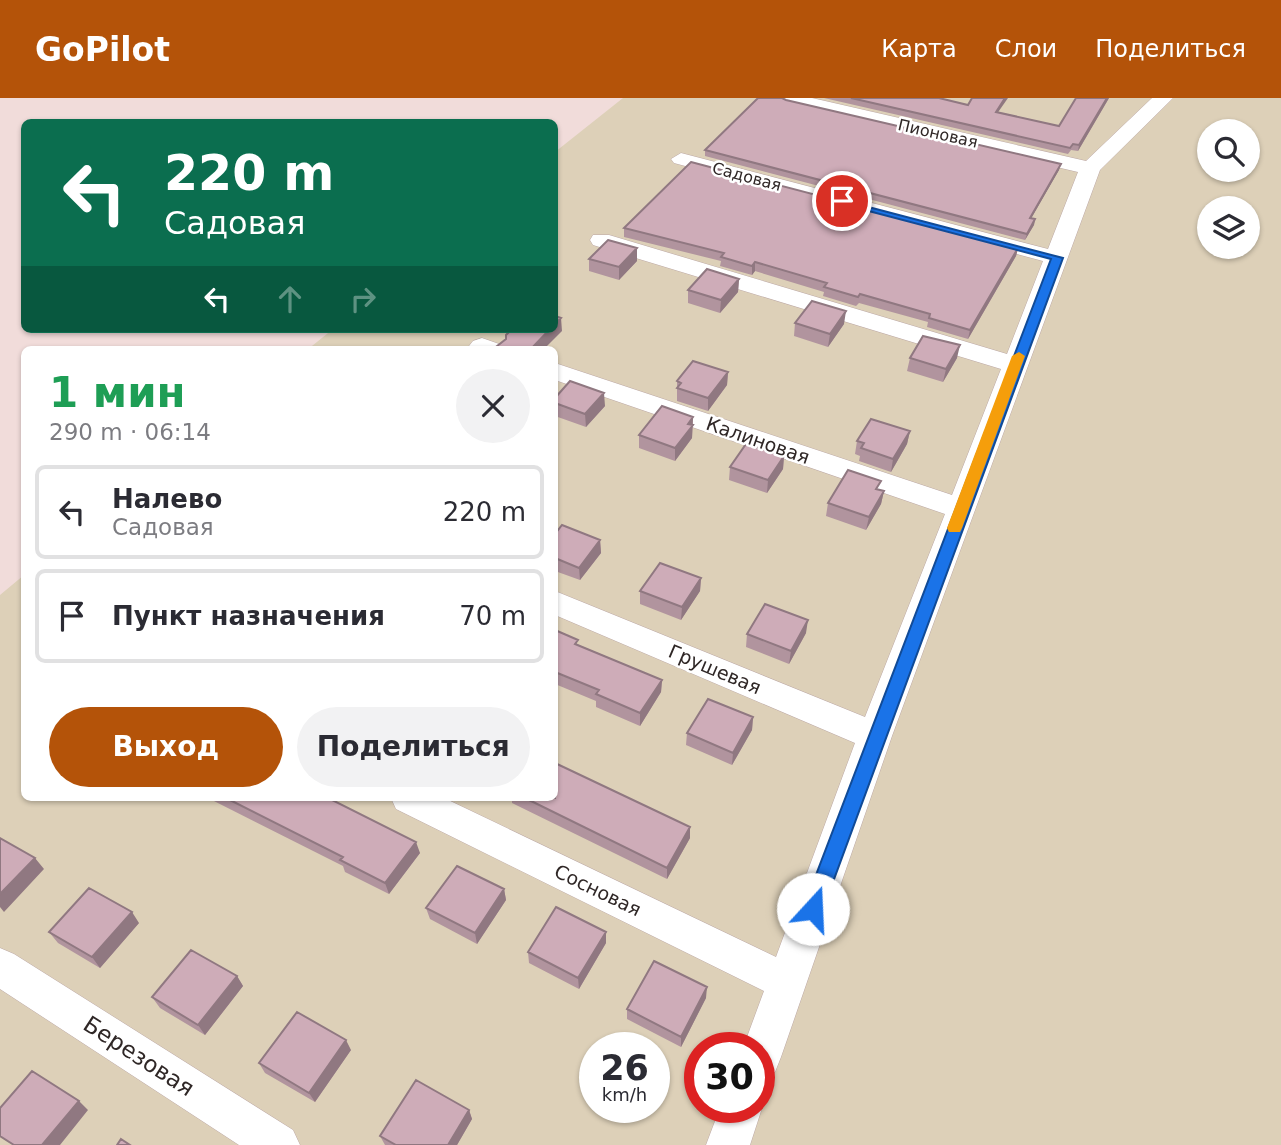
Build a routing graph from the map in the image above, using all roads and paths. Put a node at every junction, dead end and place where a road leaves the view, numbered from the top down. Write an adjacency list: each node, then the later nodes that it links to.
1 (786, 98): 4 (street, Пионовая)
2 (1163, 98): 4 (street)
3 (681, 159): 6 (street, Садовая)
4 (1090, 168): 6 (street)
5 (601, 240): 7 (street)
6 (1057, 258): 7 (street)
7 (1015, 365): 9 (street)
8 (558, 372): 9 (street, Калиновая)
9 (962, 509): 11 (street)
10 (558, 603): 11 (street, Грушевая)
11 (875, 736): 14 (street)
12 (415, 801): 14 (street, Сосновая)
13 (0, 967): 17 (street, Березовая)
14 (786, 982): 15 (street)
15 (769, 1032)
16 (736, 1123): 18 (street)
17 (278, 1145)
18 (728, 1145)

